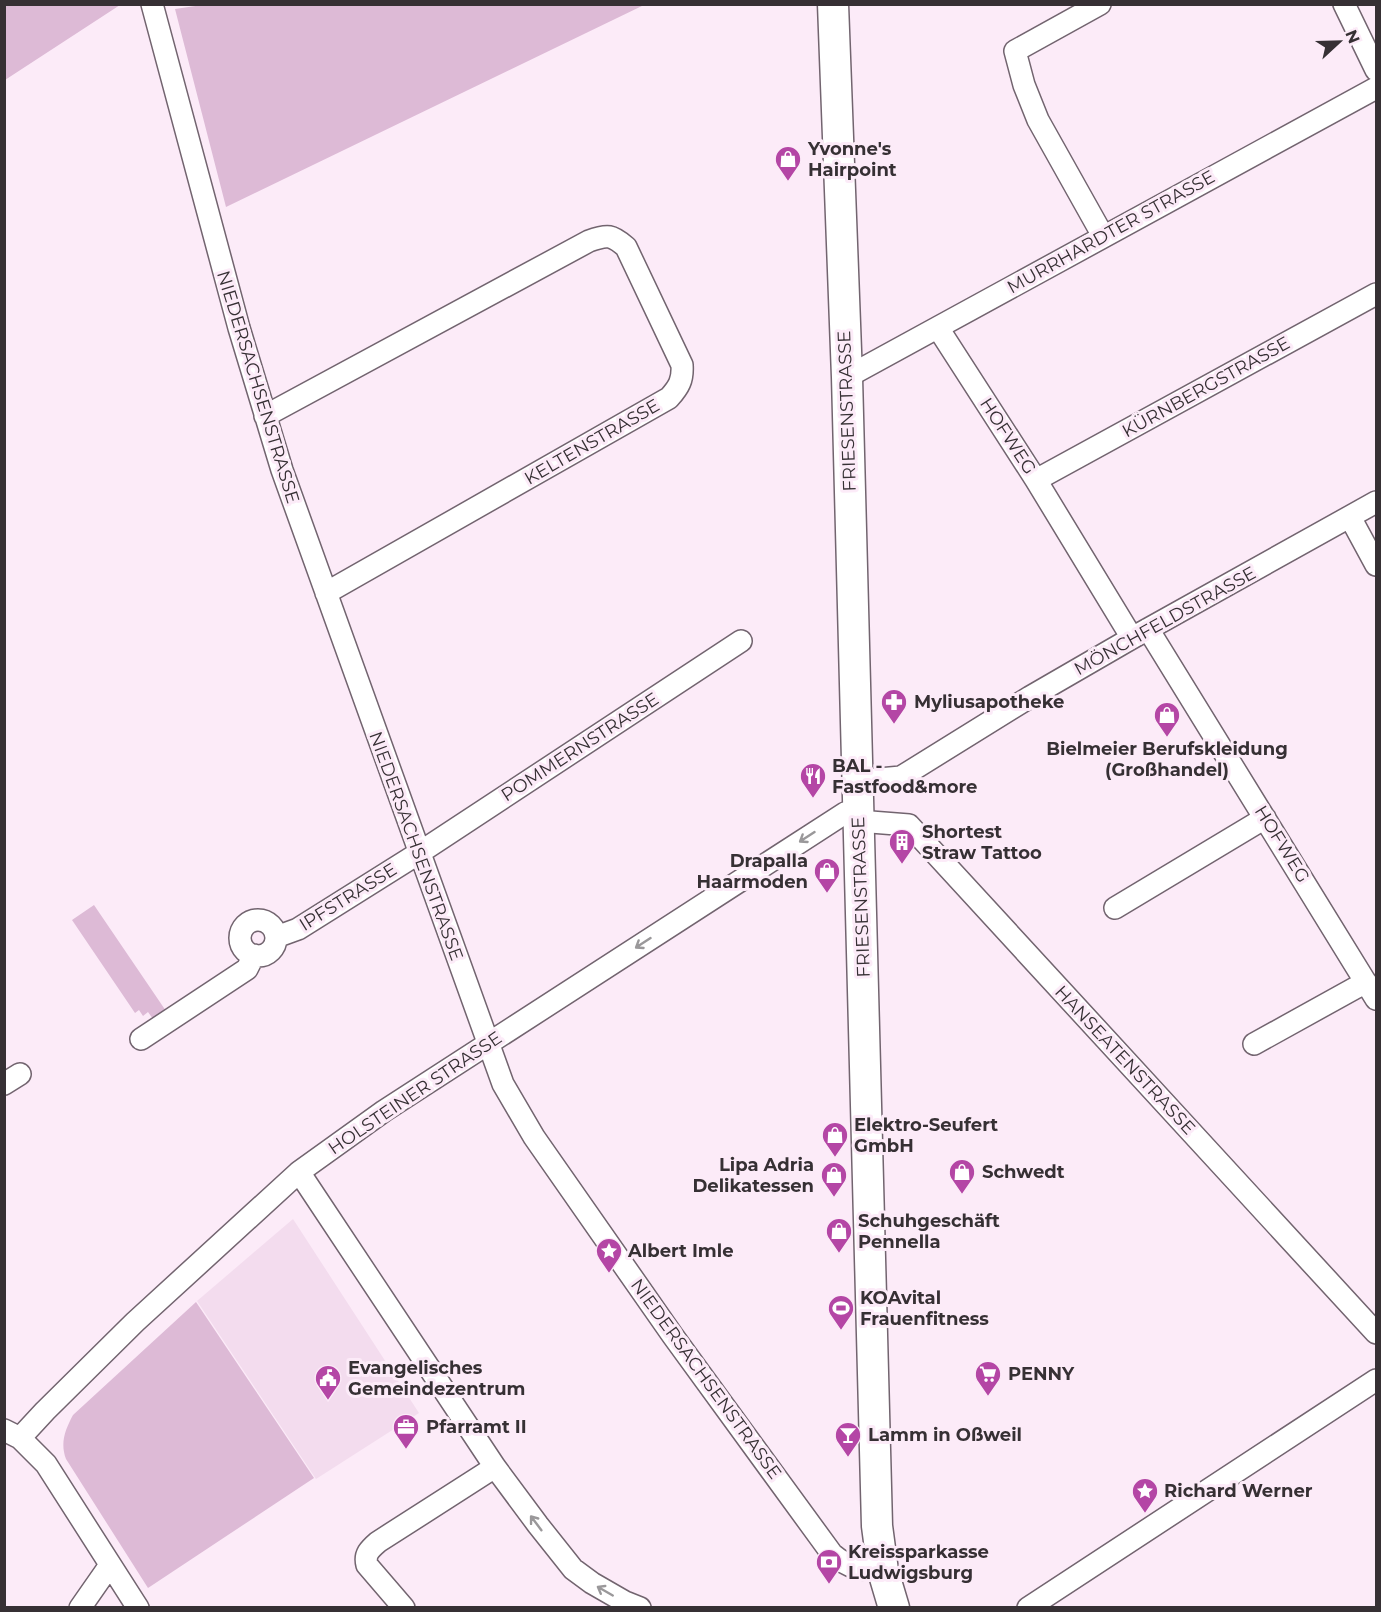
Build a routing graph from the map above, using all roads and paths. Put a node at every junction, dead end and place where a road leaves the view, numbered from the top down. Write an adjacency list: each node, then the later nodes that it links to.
1 (152, 4): 11 (street, NIEDERSACHSENSTRASSE)
2 (833, 4): 10 (main road, FRIESENSTRASSE)
3 (1100, 4): 7 (street)
4 (1344, 4): 5 (street)
5 (1377, 70)
6 (1377, 88): 7 (street, MURRHARDTER STRASSE)
7 (1103, 236): 9 (street, MURRHARDTER STRASSE)
8 (1377, 294): 12 (street, KÜRNBERGSTRASSE)
9 (938, 328): 10 (street, MURRHARDTER STRASSE); 12 (street, HOFWEG)
10 (847, 377): 19 (main road, FRIESENSTRASSE)
11 (266, 416): 16 (street, NIEDERSACHSENSTRASSE); 16 (street, KELTENSTRASSE)
12 (1036, 480): 17 (street, HOFWEG)
13 (1377, 502): 14 (street, MÖNCHFELDSTRASSE)
14 (1350, 517): 15 (street); 17 (street, MÖNCHFELDSTRASSE)
15 (1377, 565)
16 (326, 593): 22 (street, NIEDERSACHSENSTRASSE)
17 (1140, 633): 19 (street, MÖNCHFELDSTRASSE); 21 (street, HOFWEG)
18 (741, 641): 22 (street, POMMERNSTRASSE)
19 (857, 781): 20 (main road, FRIESENSTRASSE)
20 (858, 816): 28 (street, HOLSTEINER STRASSE, one-way to 28); 31 (street, HANSEATENSTRASSE); 36 (main road, FRIESENSTRASSE)
21 (1265, 818): 23 (street); 26 (street, HOFWEG)
22 (418, 853): 24 (street, IPFSTRASSE); 28 (street, NIEDERSACHSENSTRASSE)
23 (1114, 908)
24 (276, 937): 25 (street, IPFSTRASSE); 25 (street, IPFSTRASSE)
25 (254, 956): 27 (street, IPFSTRASSE)
26 (1371, 990): 29 (street)
27 (141, 1039)
28 (487, 1044): 30 (street, HOLSTEINER STRASSE); 36 (street, NIEDERSACHSENSTRASSE)
29 (1254, 1044)
30 (299, 1172): 33 (street, HOLSTEINER STRASSE); 34 (street)
31 (1377, 1333)
32 (1377, 1380): 42 (street)
33 (13, 1434): 35 (street)
34 (495, 1467): 39 (street); 40 (street, one-way to 34)
35 (110, 1565): 37 (street); 38 (street)
36 (883, 1571): 41 (main road, FRIESENSTRASSE)
37 (80, 1608)
38 (138, 1608)
39 (404, 1608)
40 (640, 1608)
41 (894, 1608)
42 (1028, 1608)

